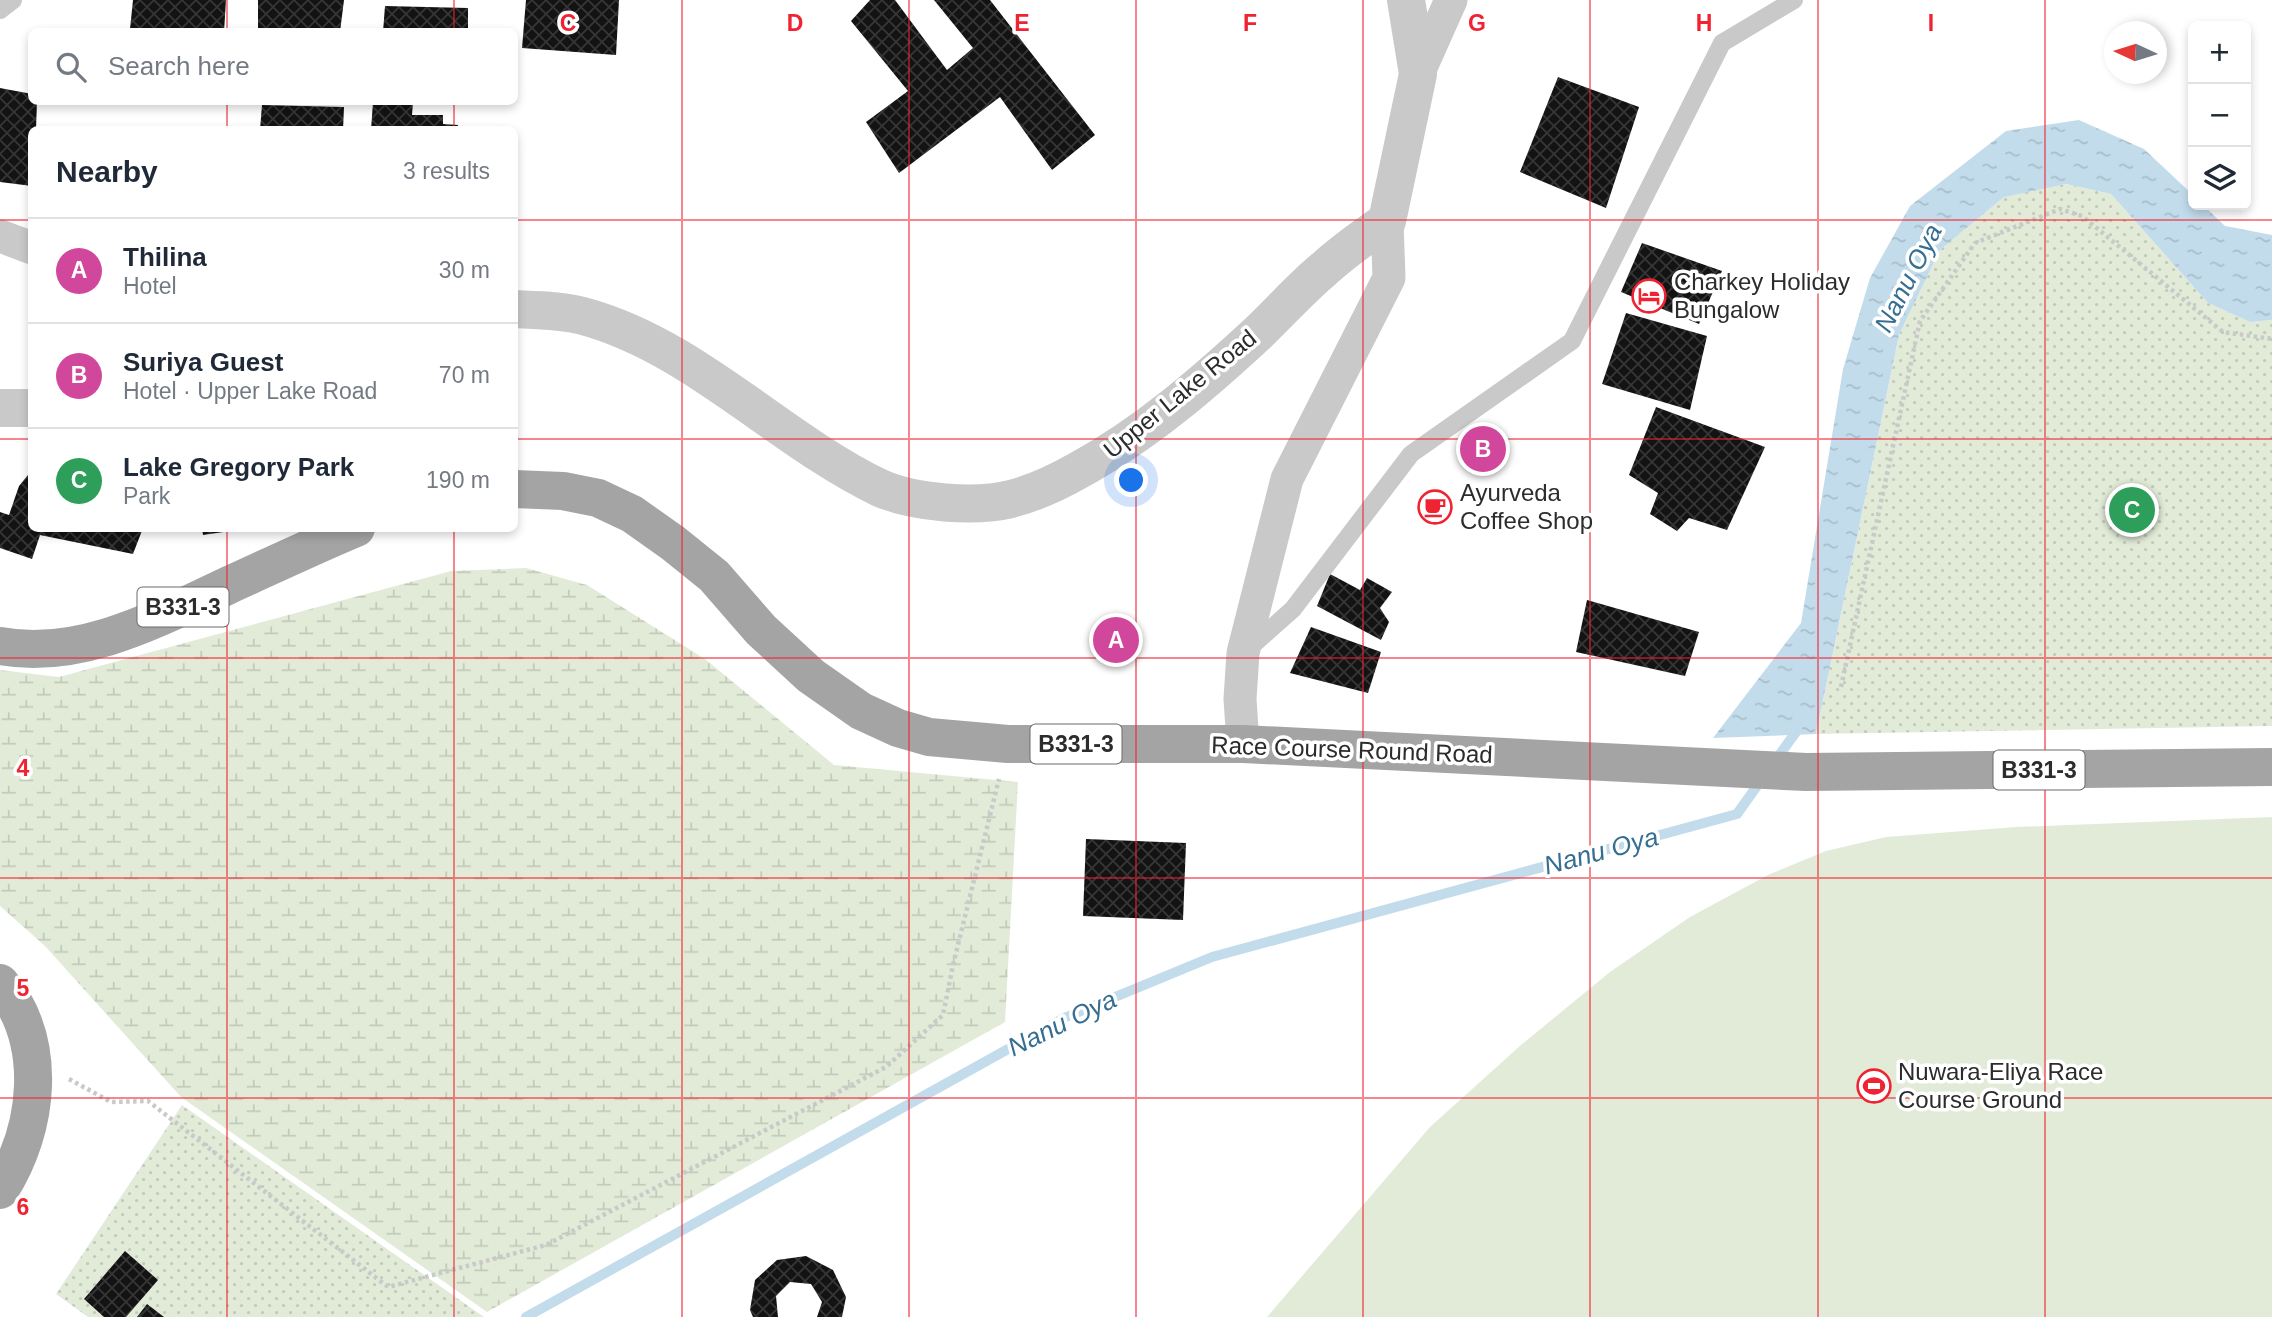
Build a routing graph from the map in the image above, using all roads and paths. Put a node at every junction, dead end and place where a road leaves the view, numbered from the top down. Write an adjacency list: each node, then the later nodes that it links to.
1 (13, 0): 5 (lane)
2 (1406, 0): 6 (street)
3 (1451, 0): 6 (street)
4 (1794, 0): 17 (lane)
5 (0, 10)
6 (1418, 74): 7 (street)
7 (1387, 221): 10 (street, Upper Lake Road); 17 (street)
8 (0, 236): 9 (street)
9 (28, 246)
10 (518, 309)
11 (2272, 339): 18 (path)
12 (0, 408): 13 (street)
13 (28, 408)
14 (518, 489): 19 (main road, Race Course Round Road / B331-3)
15 (346, 532): 16 (main road, B331-3)
16 (0, 646)
17 (1243, 653): 20 (street)
18 (1841, 687)
19 (1008, 744): 20 (main road, Race Course Round Road / B331-3); 23 (path)
20 (1242, 744): 21 (main road, Race Course Round Road / B331-3)
21 (2272, 767)
22 (0, 983): 23 (main road)
23 (33, 1060): 24 (main road)
24 (0, 1190)

